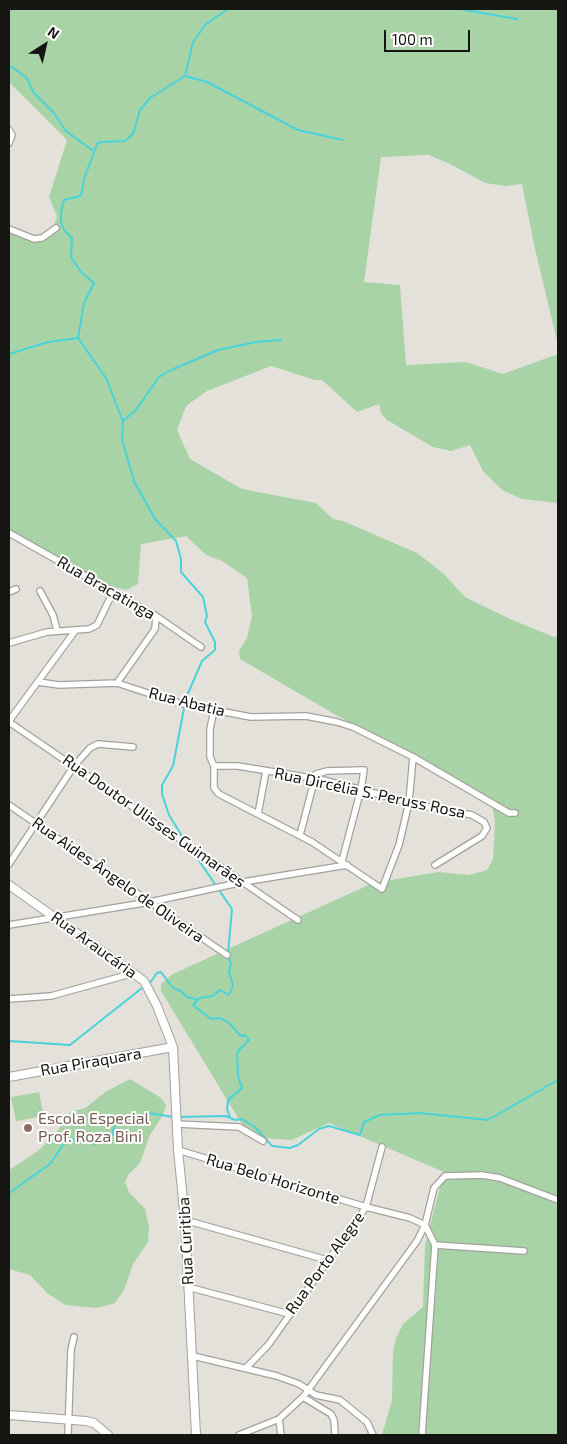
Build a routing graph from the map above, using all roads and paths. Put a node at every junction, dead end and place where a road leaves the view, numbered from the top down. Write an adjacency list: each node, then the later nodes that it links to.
1 (10, 132): 2 (street)
2 (9, 143)
3 (56, 228): 4 (street)
4 (9, 229)
5 (9, 533): 9 (street, Rua Bracatinga)
6 (16, 589): 8 (street)
7 (40, 590): 11 (street)
8 (9, 592)
9 (114, 592): 10 (street, Rua Bracatinga); 12 (street)
10 (156, 616): 14 (street, Rua Bracatinga); 16 (street)
11 (57, 630): 12 (street); 13 (street)
12 (75, 631): 15 (street)
13 (9, 641)
14 (201, 647)
15 (38, 682): 16 (street, Rua Abatia); 18 (street)
16 (117, 683): 17 (street, Rua Abatia)
17 (214, 710): 20 (street, Rua Abatia); 22 (street)
18 (9, 721): 21 (street, Rua Doutor Ulisses Guimarães)
19 (133, 747): 21 (street)
20 (413, 757): 26 (street); 28 (street)
21 (74, 766): 30 (street); 35 (street, Rua Doutor Ulisses Guimarães)
22 (214, 766): 23 (street, Rua Dircélia S. Peruss Rosa); 29 (street)
23 (266, 771): 24 (street, Rua Dircélia S. Peruss Rosa); 29 (street)
24 (313, 778): 25 (street, Rua Dircélia S. Peruss Rosa); 25 (street); 31 (street)
25 (361, 790): 26 (street, Rua Dircélia S. Peruss Rosa); 32 (street)
26 (410, 802): 32 (street); 34 (street, Rua Dircélia S. Peruss Rosa)
27 (9, 805): 30 (street, Rua Aides Ângelo de Oliveira)
28 (515, 813)
29 (258, 814): 31 (street)
30 (36, 823): 33 (street); 37 (street, Rua Aides Ângelo de Oliveira)
31 (300, 836): 32 (street)
32 (345, 863): 35 (street)
33 (9, 864)
34 (435, 865)
35 (243, 882): 37 (street); 39 (street, Rua Doutor Ulisses Guimarães)
36 (9, 885): 38 (street, Rua Araucária)
37 (150, 902): 38 (street); 41 (street, Rua Aides Ângelo de Oliveira)
38 (56, 918): 40 (street); 42 (street, Rua Araucária)
39 (298, 920)
40 (9, 925)
41 (227, 955)
42 (134, 973): 43 (street); 44 (street, Rua Araucária)
43 (9, 999)
44 (173, 1048): 45 (street, Rua Piraquara); 46 (street, Rua Curitiba)
45 (9, 1076)
46 (177, 1124): 47 (street); 49 (street, Rua Curitiba)
47 (263, 1141)
48 (382, 1147): 51 (street, Rua Porto Alegre)
49 (178, 1150): 51 (street, Rua Belo Horizonte); 52 (street, Rua Curitiba)
50 (558, 1200): 53 (street)
51 (366, 1207): 53 (street, Rua Belo Horizonte); 56 (street, Rua Porto Alegre)
52 (186, 1220): 56 (street); 57 (street, Rua Curitiba)
53 (425, 1225): 54 (street); 62 (street)
54 (435, 1245): 55 (street); 74 (street)
55 (524, 1251)
56 (327, 1260): 58 (street, Rua Porto Alegre)
57 (188, 1287): 58 (street); 60 (street, Rua Curitiba)
58 (289, 1314): 61 (street, Rua Porto Alegre)
59 (74, 1337): 66 (street)
60 (192, 1356): 61 (street); 69 (street, Rua Curitiba)
61 (246, 1368): 62 (street)
62 (308, 1390): 63 (street); 73 (street)
63 (302, 1397): 65 (street); 72 (street)
64 (9, 1415): 66 (street)
65 (280, 1419): 70 (street); 71 (street)
66 (68, 1421): 67 (street); 68 (street)
67 (68, 1435)
68 (108, 1435)
69 (196, 1435)
70 (239, 1435)
71 (281, 1435)
72 (335, 1435)
73 (373, 1435)
74 (422, 1435)

